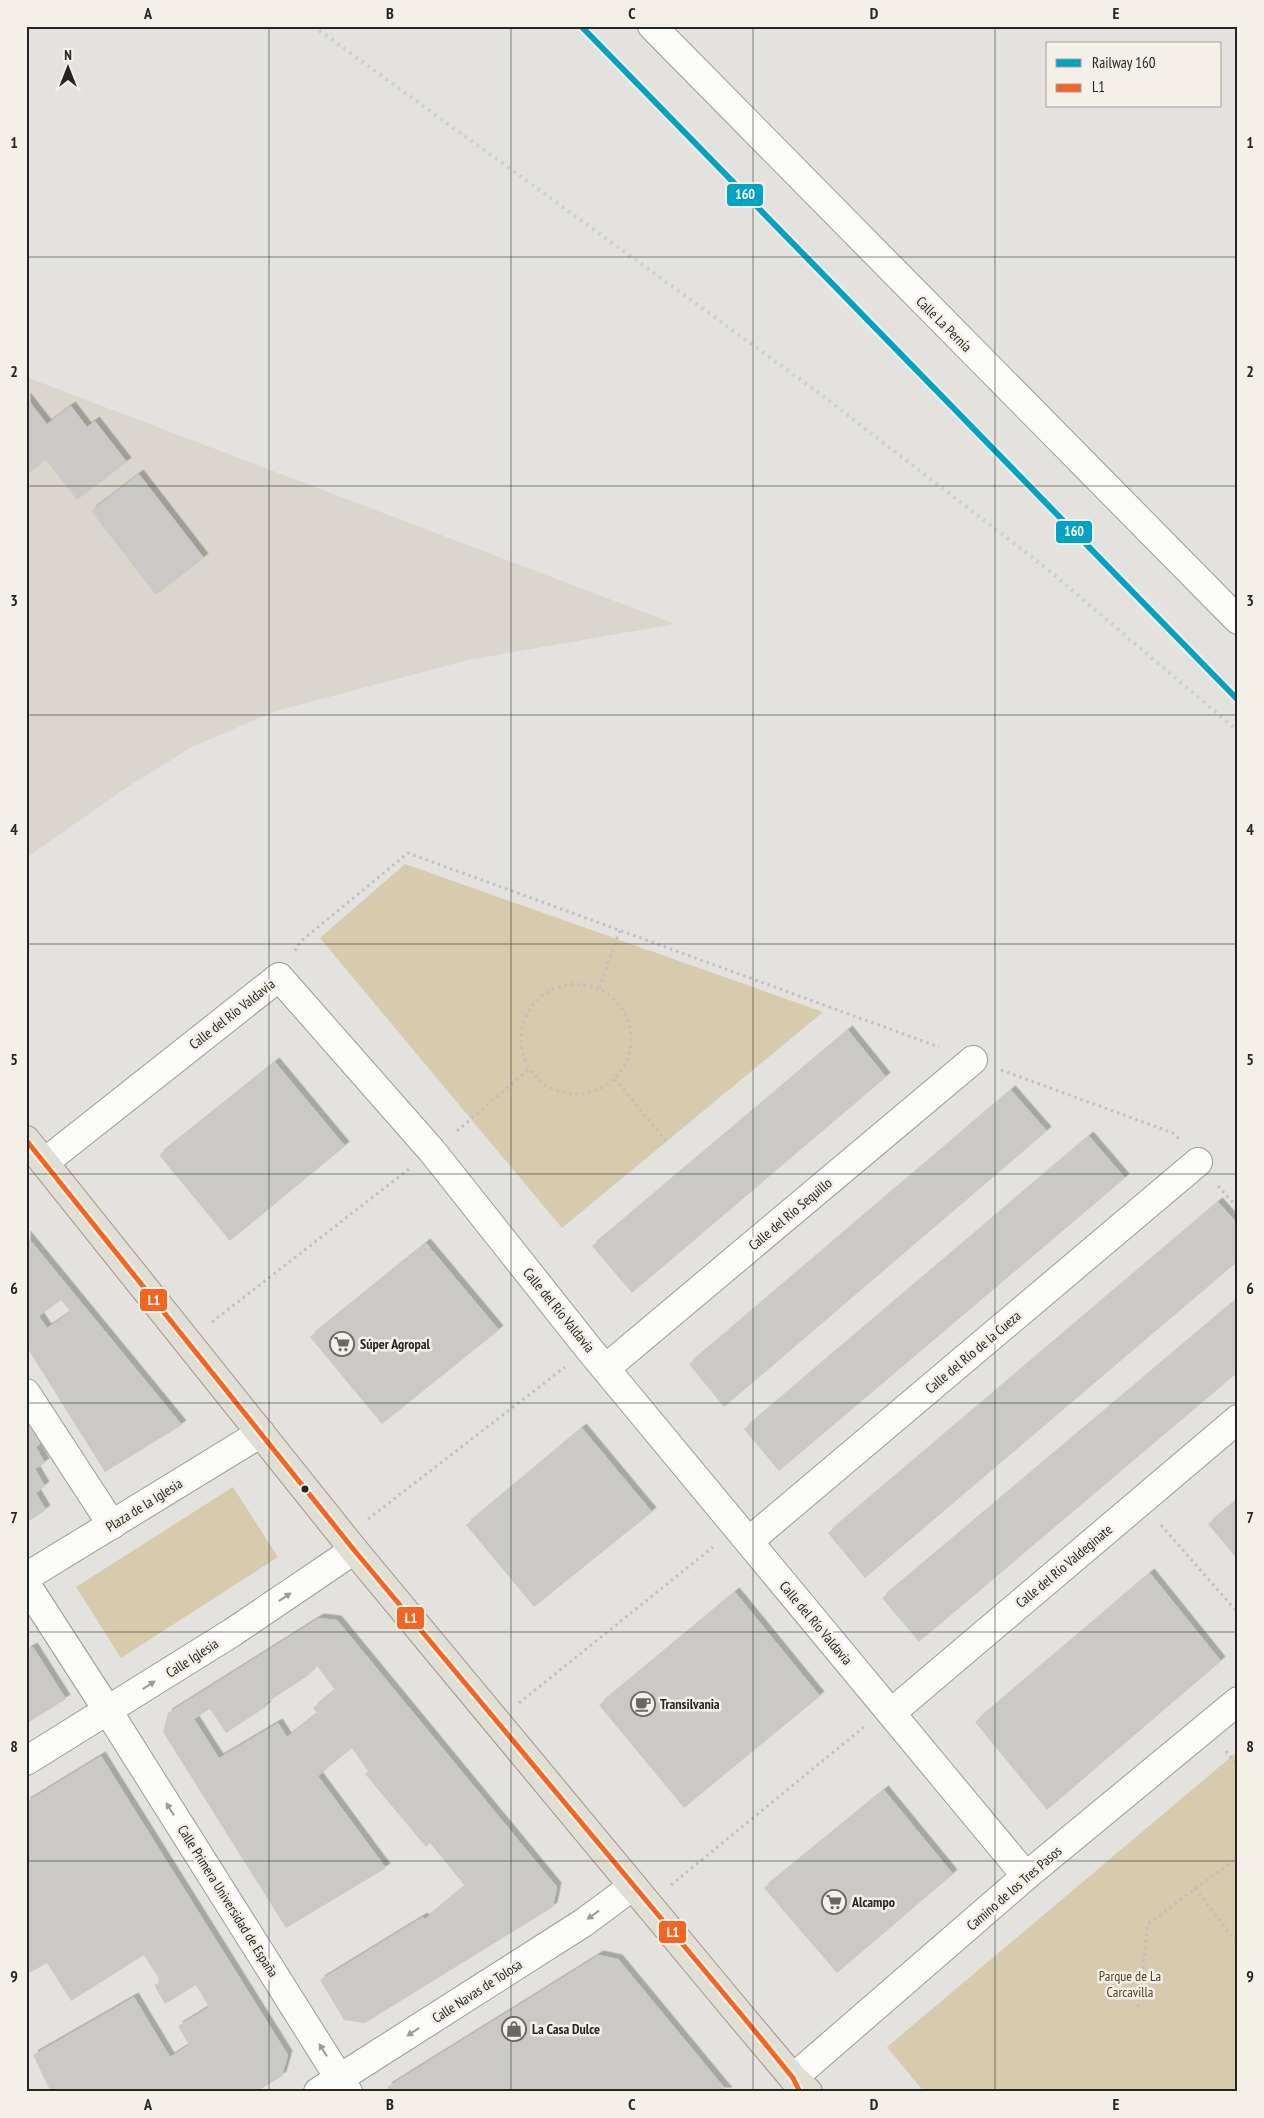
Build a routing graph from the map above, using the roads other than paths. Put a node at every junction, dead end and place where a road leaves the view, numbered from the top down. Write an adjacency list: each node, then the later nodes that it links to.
1 (652, 26): 2 (street, Calle La Pernía)
2 (1238, 620)
3 (973, 1060): 7 (street, Calle del Río Sequillo)
4 (26, 1140): 5 (main road)
5 (45, 1162): 7 (street, Calle del Río Valdavia); 10 (main road)
6 (1198, 1162): 12 (street, Calle del Río de la Cueza)
7 (598, 1358): 12 (street, Calle del Río Valdavia)
8 (26, 1393): 11 (street)
9 (1238, 1419): 17 (street, Calle del Río Valdeginate)
10 (261, 1433): 11 (street, Plaza de la Iglesia); 13 (main road)
11 (112, 1525): 14 (street, Plaza de la Iglesia)
12 (743, 1534): 17 (street, Calle del Río Valdavia)
13 (349, 1544): 18 (street, Calle Iglesia, one-way to 13); 21 (main road)
14 (26, 1577)
15 (26, 1584): 18 (street, Calle Primera Universidad de España)
16 (1238, 1701): 20 (street, Camino de los Tres Pasos)
17 (889, 1710): 20 (street, Calle del Río Valdavia)
18 (108, 1711): 19 (street, Calle Iglesia); 22 (street, Calle Primera Universidad de España, one-way to 18)
19 (26, 1761)
20 (1026, 1876): 23 (street, Camino de los Tres Pasos)
21 (640, 1895): 22 (street, Calle Navas de Tolosa, one-way to 22); 23 (main road)
22 (335, 2087)
23 (800, 2087)

